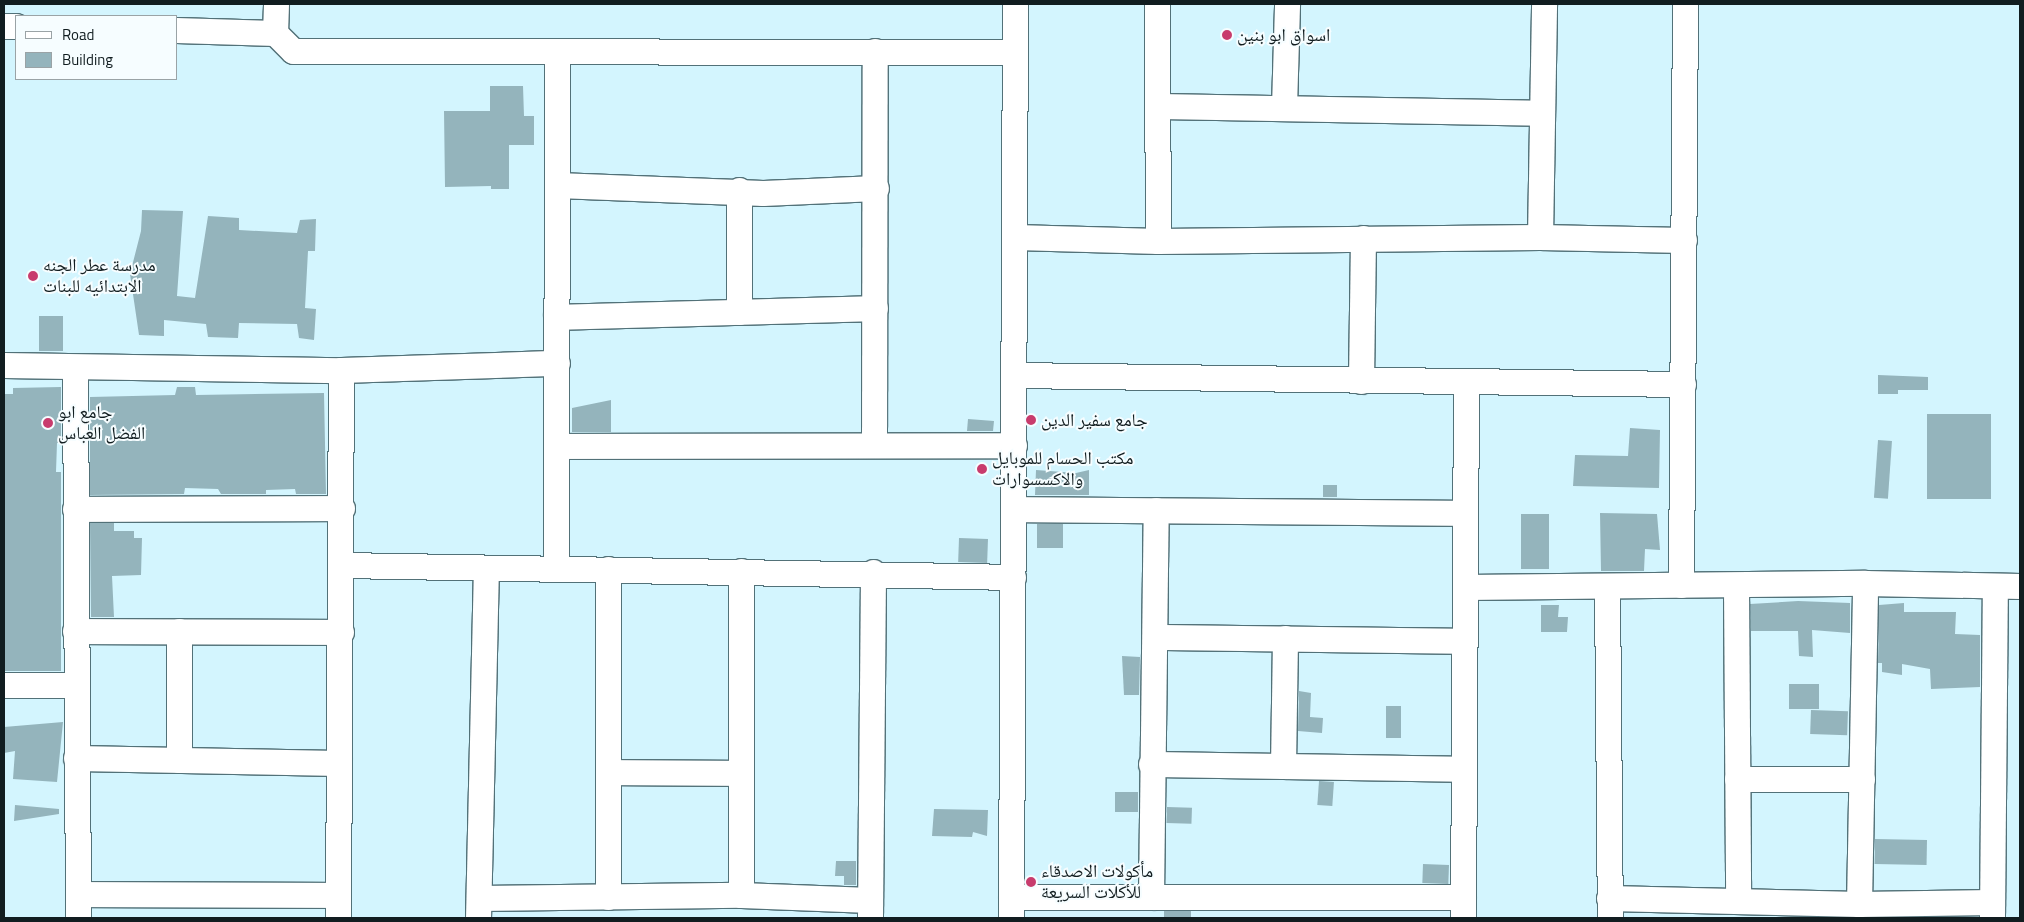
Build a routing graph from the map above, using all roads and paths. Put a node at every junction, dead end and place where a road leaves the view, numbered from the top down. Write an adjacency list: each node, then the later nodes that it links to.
1 (276, 4): 8 (street)
2 (1015, 4): 10 (street)
3 (1157, 4): 12 (street)
4 (1287, 4): 13 (street)
5 (1544, 4): 14 (street)
6 (1685, 4): 21 (street)
7 (178, 30): 8 (street)
8 (275, 33): 11 (street)
9 (875, 51): 10 (street); 11 (street); 16 (street)
10 (1014, 52): 18 (street)
11 (558, 54): 15 (street)
12 (1158, 106): 13 (street); 22 (street)
13 (1284, 108): 14 (street)
14 (1541, 114): 19 (street)
15 (557, 185): 17 (street); 25 (street)
16 (876, 188): 17 (street); 23 (street)
17 (739, 190): 24 (street)
18 (1015, 237): 22 (street); 30 (street)
19 (1540, 237): 20 (street); 21 (street)
20 (1363, 238): 22 (street); 31 (street)
21 (1684, 240): 33 (street)
22 (1158, 241)
23 (875, 308): 24 (street); 34 (street)
24 (739, 312): 25 (street)
25 (556, 317): 26 (street)
26 (557, 363): 29 (street); 36 (street)
27 (4, 365): 28 (street)
28 (75, 367): 29 (street); 38 (street)
29 (341, 370): 37 (street)
30 (1014, 375): 31 (street); 35 (street)
31 (1362, 381): 32 (street)
32 (1466, 383): 33 (street); 41 (street)
33 (1683, 384): 50 (street)
34 (874, 445): 35 (street); 36 (street)
35 (1014, 445): 39 (street)
36 (556, 446): 45 (street)
37 (342, 508): 38 (street); 42 (street)
38 (75, 509): 56 (street)
39 (1014, 509): 40 (street); 48 (street)
40 (1156, 510): 41 (street); 59 (street)
41 (1465, 513): 53 (street)
42 (342, 565): 44 (street); 58 (street)
43 (608, 569): 45 (street); 46 (street); 70 (street)
44 (486, 570): 45 (street); 81 (street)
45 (556, 570)
46 (741, 571): 47 (street); 71 (street)
47 (873, 572): 48 (street); 85 (street)
48 (1013, 576): 82 (street)
49 (1865, 583): 51 (street); 55 (street); 73 (street)
50 (1681, 585): 54 (street); 55 (street)
51 (1995, 586): 52 (street); 86 (street)
52 (2020, 586)
53 (1465, 587): 54 (street); 61 (street)
54 (1607, 587): 84 (street)
55 (1736, 587): 72 (street)
56 (75, 631): 57 (street); 63 (street)
57 (179, 631): 58 (street); 65 (street)
58 (340, 632): 66 (street)
59 (1156, 636): 60 (street); 67 (street)
60 (1285, 638): 61 (street); 68 (street)
61 (1464, 641): 69 (street)
62 (4, 685): 63 (street)
63 (76, 685): 64 (street)
64 (76, 758): 65 (street); 74 (street)
65 (179, 760): 66 (street)
66 (339, 763): 80 (street)
67 (1151, 764): 68 (street); 77 (street)
68 (1283, 766): 69 (street)
69 (1463, 769): 83 (street)
70 (608, 772): 71 (street); 76 (street)
71 (741, 774): 75 (street)
72 (1737, 779): 73 (street); 78 (street)
73 (1862, 779): 79 (street)
74 (78, 894): 80 (street); 87 (street)
75 (741, 895): 76 (street); 85 (street)
76 (608, 897): 81 (street)
77 (1152, 897): 82 (street); 83 (street)
78 (1738, 899): 79 (street); 84 (street)
79 (1859, 904): 86 (street)
80 (338, 906)
81 (479, 908)
82 (1011, 908)
83 (1463, 908)
84 (1609, 908)
85 (870, 909)
86 (1992, 910)
87 (78, 918)

